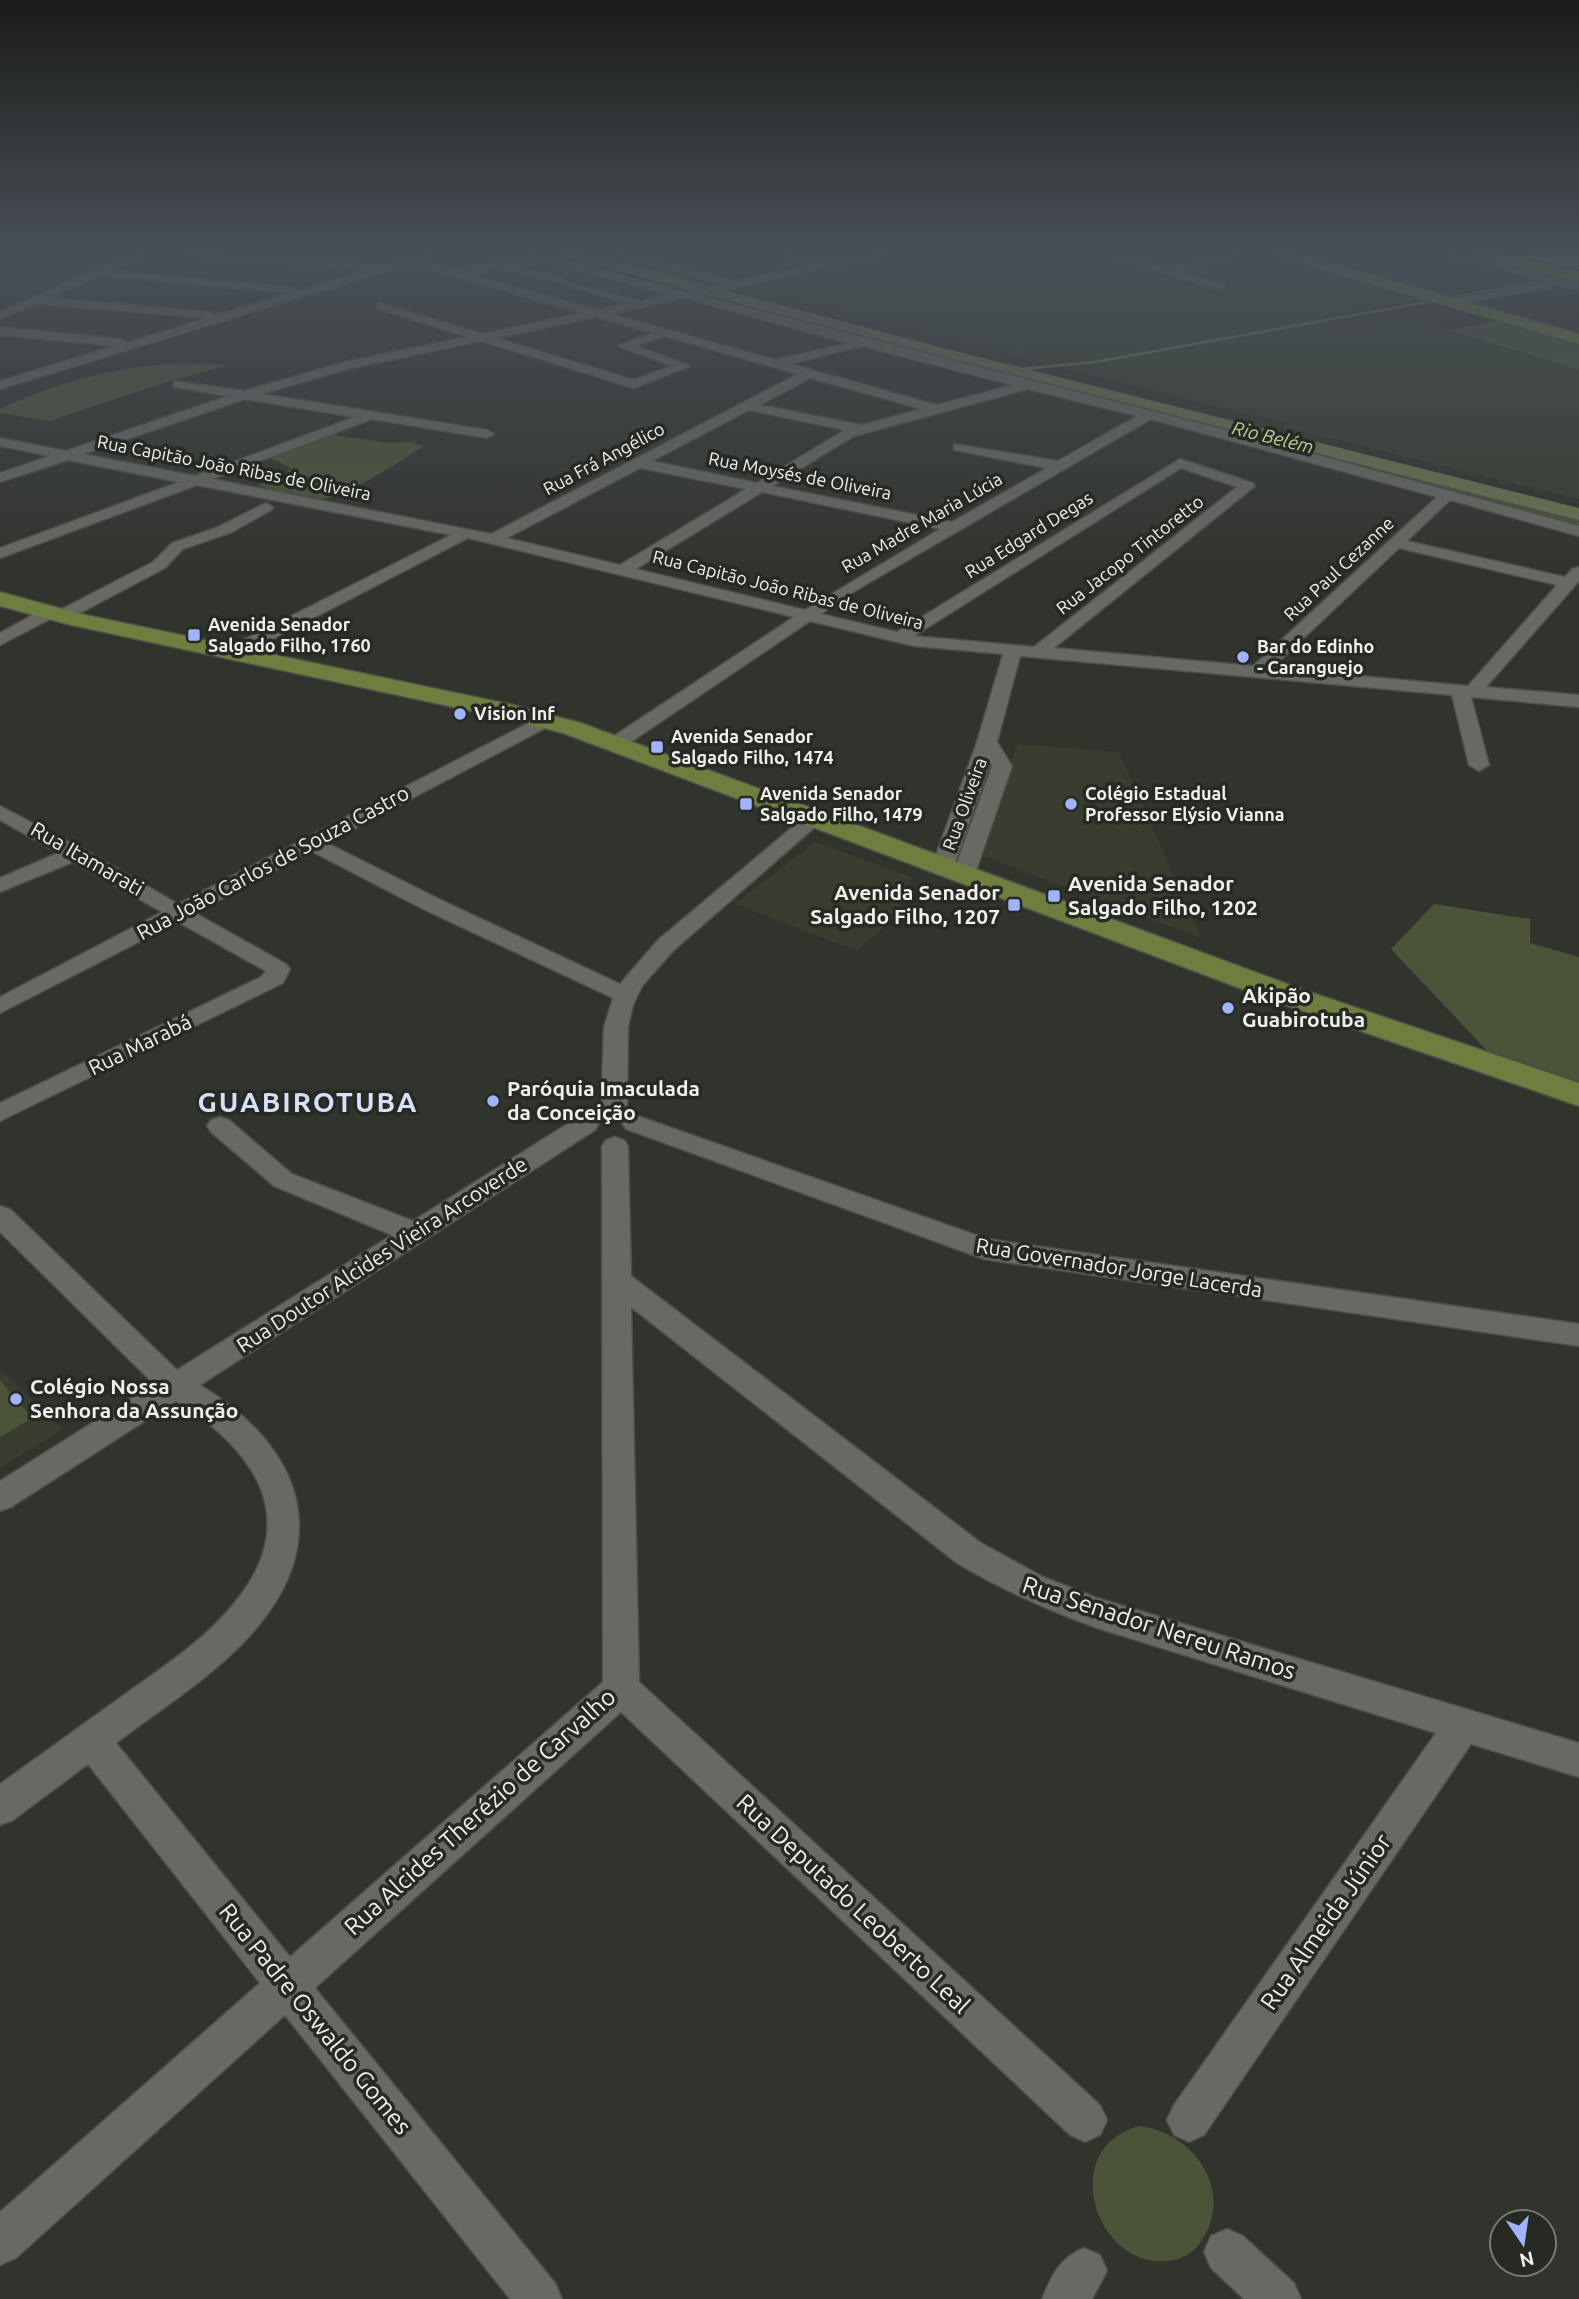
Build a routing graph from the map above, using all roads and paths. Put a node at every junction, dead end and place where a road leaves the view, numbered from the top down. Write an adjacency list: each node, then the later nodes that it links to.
1 (87, 358): 11 (street)
2 (380, 358): 13 (street)
3 (553, 358): 4 (street)
4 (661, 358)
5 (751, 358): 8 (street)
6 (802, 358): 8 (street)
7 (924, 358): 12 (street)
8 (775, 365): 9 (street)
9 (808, 374): 14 (street, Rua Frá Angélico); 15 (street)
10 (179, 384): 13 (street)
11 (0, 385)
12 (1029, 385): 15 (street); 17 (street)
13 (243, 395): 16 (street); 25 (street)
14 (747, 406): 18 (street); 26 (street, Rua Frá Angélico)
15 (935, 410): 18 (street)
16 (372, 415): 19 (street); 30 (street)
17 (1149, 415): 20 (street); 28 (street, Rua Madre Maria Lúcia)
18 (854, 431): 21 (street); 31 (street)
19 (487, 434)
20 (1225, 434): 23 (street); 32 (street)
21 (881, 440)
22 (0, 442): 25 (street, Rua Capitão João Ribas de Oliveira)
23 (1211, 443)
24 (959, 447): 28 (street)
25 (67, 455): 29 (street); 30 (street, Rua Capitão João Ribas de Oliveira)
26 (639, 463): 31 (street, Rua Moysés de Oliveira); 37 (street, Rua Frá Angélico)
27 (1180, 463): 45 (street, Rua Edgard Degas); 49 (street, Rua Jacopo Tintoretto)
28 (1060, 467): 34 (street, Rua Madre Maria Lúcia)
29 (0, 478)
30 (194, 481): 36 (street, Rua Capitão João Ribas de Oliveira); 39 (street)
31 (760, 487): 34 (street, Rua Moysés de Oliveira); 40 (street)
32 (1448, 494): 35 (street); 38 (street, Rua Paul Cezanne)
33 (266, 507): 44 (street)
34 (954, 527): 43 (street, Rua Madre Maria Lúcia)
35 (1579, 531)
36 (467, 533): 37 (street, Rua Capitão João Ribas de Oliveira); 48 (street)
37 (493, 539): 40 (street, Rua Capitão João Ribas de Oliveira)
38 (1396, 543): 41 (street); 50 (street, Rua Paul Cezanne)
39 (0, 553)
40 (623, 570): 43 (street, Rua Capitão João Ribas de Oliveira)
41 (1574, 577): 51 (street)
42 (0, 599): 44 (main road)
43 (808, 614): 45 (street, Rua Capitão João Ribas de Oliveira); 54 (street, Rua Madre Maria Lúcia)
44 (55, 615): 46 (street); 48 (main road)
45 (899, 638): 47 (street, Rua Capitão João Ribas de Oliveira)
46 (0, 640)
47 (1012, 652): 49 (street, Rua Capitão João Ribas de Oliveira); 60 (street, Rua Oliveira)
48 (232, 653): 53 (main road)
49 (1036, 654): 50 (street, Rua Capitão João Ribas de Oliveira)
50 (1256, 673): 51 (street, Rua Capitão João Ribas de Oliveira)
51 (1466, 691): 52 (street, Rua Capitão João Ribas de Oliveira); 55 (street)
52 (1579, 701)
53 (546, 720): 54 (main road); 58 (street, Rua João Carlos de Souza Castro)
54 (615, 744): 57 (main road)
55 (1479, 765)
56 (0, 812): 59 (street, Rua Itamarati)
57 (814, 818): 60 (main road); 64 (street, Rua Alcides Therézio de Carvalho)
58 (311, 844): 62 (street, Rua João Carlos de Souza Castro); 64 (street)
59 (76, 853): 61 (street); 62 (street, Rua Itamarati)
60 (954, 870): 66 (main road)
61 (0, 886)
62 (180, 912): 63 (street, Rua Itamarati); 65 (street, Rua João Carlos de Souza Castro)
63 (277, 974): 67 (street, Rua Marabá)
64 (625, 995): 70 (street, Rua Alcides Therézio de Carvalho)
65 (0, 1006)
66 (1579, 1094)
67 (0, 1113)
68 (586, 1124): 70 (street); 72 (street, Rua Doutor Alcides Vieira Arcoverde)
69 (220, 1126): 72 (street)
70 (621, 1128): 73 (street, Rua Alcides Therézio de Carvalho); 74 (street, Rua Governador Jorge Lacerda)
71 (0, 1216): 75 (street)
72 (415, 1233): 75 (street, Rua Doutor Alcides Vieira Arcoverde)
73 (617, 1281): 77 (street, Rua Alcides Therézio de Carvalho); 78 (street, Rua Senador Nereu Ramos)
74 (1579, 1335)
75 (175, 1386): 76 (street, Rua Doutor Alcides Vieira Arcoverde); 79 (street)
76 (0, 1498)
77 (621, 1689): 82 (street, Rua Alcides Therézio de Carvalho); 83 (street, Rua Deputado Leoberto Leal)
78 (1463, 1725): 80 (street, Rua Senador Nereu Ramos); 84 (street, Rua Almeida Júnior)
79 (91, 1740): 81 (street); 82 (street, Rua Padre Oswaldo Gomes)
80 (1579, 1760)
81 (0, 1807)
82 (288, 1985): 85 (street, Rua Alcides Therézio de Carvalho); 87 (street, Rua Padre Oswaldo Gomes)
83 (1085, 2120)
84 (1189, 2120)
85 (0, 2242)
86 (1227, 2252): 88 (street)
87 (539, 2299)
88 (1278, 2299)

